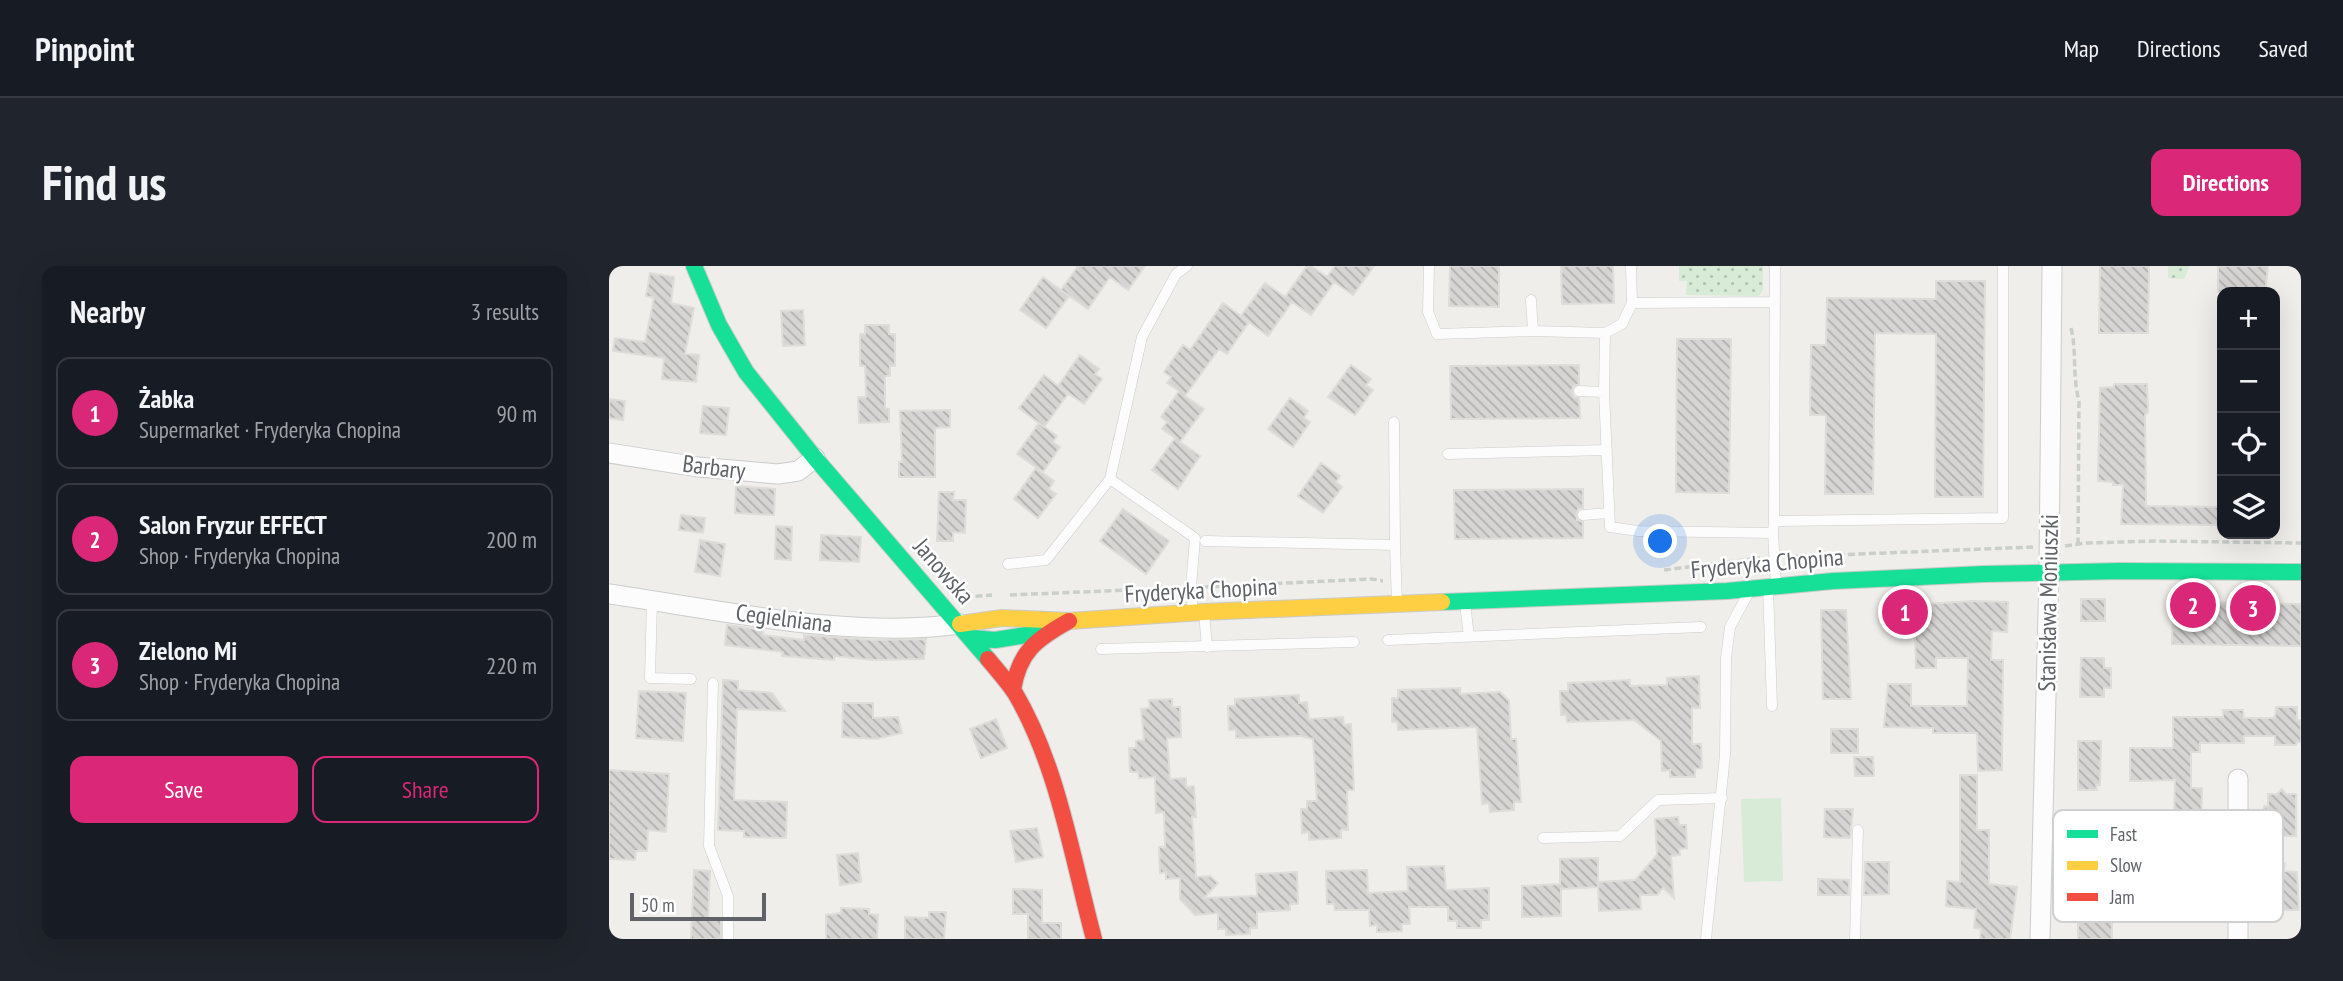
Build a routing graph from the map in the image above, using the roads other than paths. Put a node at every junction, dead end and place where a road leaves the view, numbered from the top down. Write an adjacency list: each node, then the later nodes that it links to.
1 (694, 266): 19 (street, Janowska)
2 (1187, 266): 20 (lane)
3 (1429, 266): 11 (lane)
4 (1631, 266): 10 (lane)
5 (1775, 266): 9 (lane)
6 (2003, 266): 23 (lane)
7 (2052, 266): 28 (street, Stanisława Moniuszki)
8 (1531, 300): 11 (lane)
9 (1775, 302): 10 (lane); 23 (lane)
10 (1632, 303): 12 (lane)
11 (1533, 331): 12 (lane)
12 (1605, 332): 14 (lane)
13 (1579, 391): 14 (lane)
14 (1604, 392): 16 (lane)
15 (1394, 422): 26 (lane)
16 (1607, 450): 18 (lane); 21 (lane)
17 (609, 453): 19 (street, Barbary)
18 (1448, 454)
19 (815, 458): 39 (street, Janowska)
20 (1110, 479): 27 (lane); 36 (lane)
21 (1609, 513): 22 (lane); 24 (lane)
22 (1583, 515)
23 (1774, 521): 24 (lane)
24 (1773, 533): 30 (lane)
25 (1205, 541): 26 (lane)
26 (1395, 545): 35 (lane)
27 (1008, 564)
28 (2049, 572): 29 (street, Fryderyka Chopina); 30 (street, Fryderyka Chopina); 59 (street, Stanisława Moniuszki)
29 (2301, 572)
30 (1772, 585): 31 (street, Fryderyka Chopina); 49 (lane)
31 (1751, 588): 34 (street, Fryderyka Chopina); 51 (lane)
32 (609, 594): 33 (street, Cegielniana)
33 (652, 600): 39 (street, Cegielniana); 46 (lane)
34 (1465, 602): 35 (street, Fryderyka Chopina); 41 (lane)
35 (1397, 605): 36 (street, Fryderyka Chopina)
36 (1198, 612): 37 (street, Fryderyka Chopina); 44 (lane)
37 (1069, 621): 39 (street, Fryderyka Chopina); 40 (street, Fryderyka Chopina)
38 (1701, 626): 41 (lane)
39 (966, 631): 40 (street, Fryderyka Chopina); 48 (street, Janowska)
40 (1047, 632): 48 (street, Fryderyka Chopina)
41 (1469, 637): 42 (lane)
42 (1388, 640)
43 (1354, 642): 44 (lane)
44 (1207, 647): 45 (lane)
45 (1101, 649)
46 (691, 679)
47 (713, 683): 55 (lane)
48 (1013, 690): 56 (street, Janowska)
49 (1772, 706)
50 (2238, 779): 52 (street)
51 (1722, 798): 54 (lane); 57 (lane)
52 (2238, 810)
53 (1858, 830): 58 (lane)
54 (1543, 838)
55 (728, 939)
56 (1094, 939)
57 (1706, 939)
58 (1855, 939)
59 (2040, 939)

